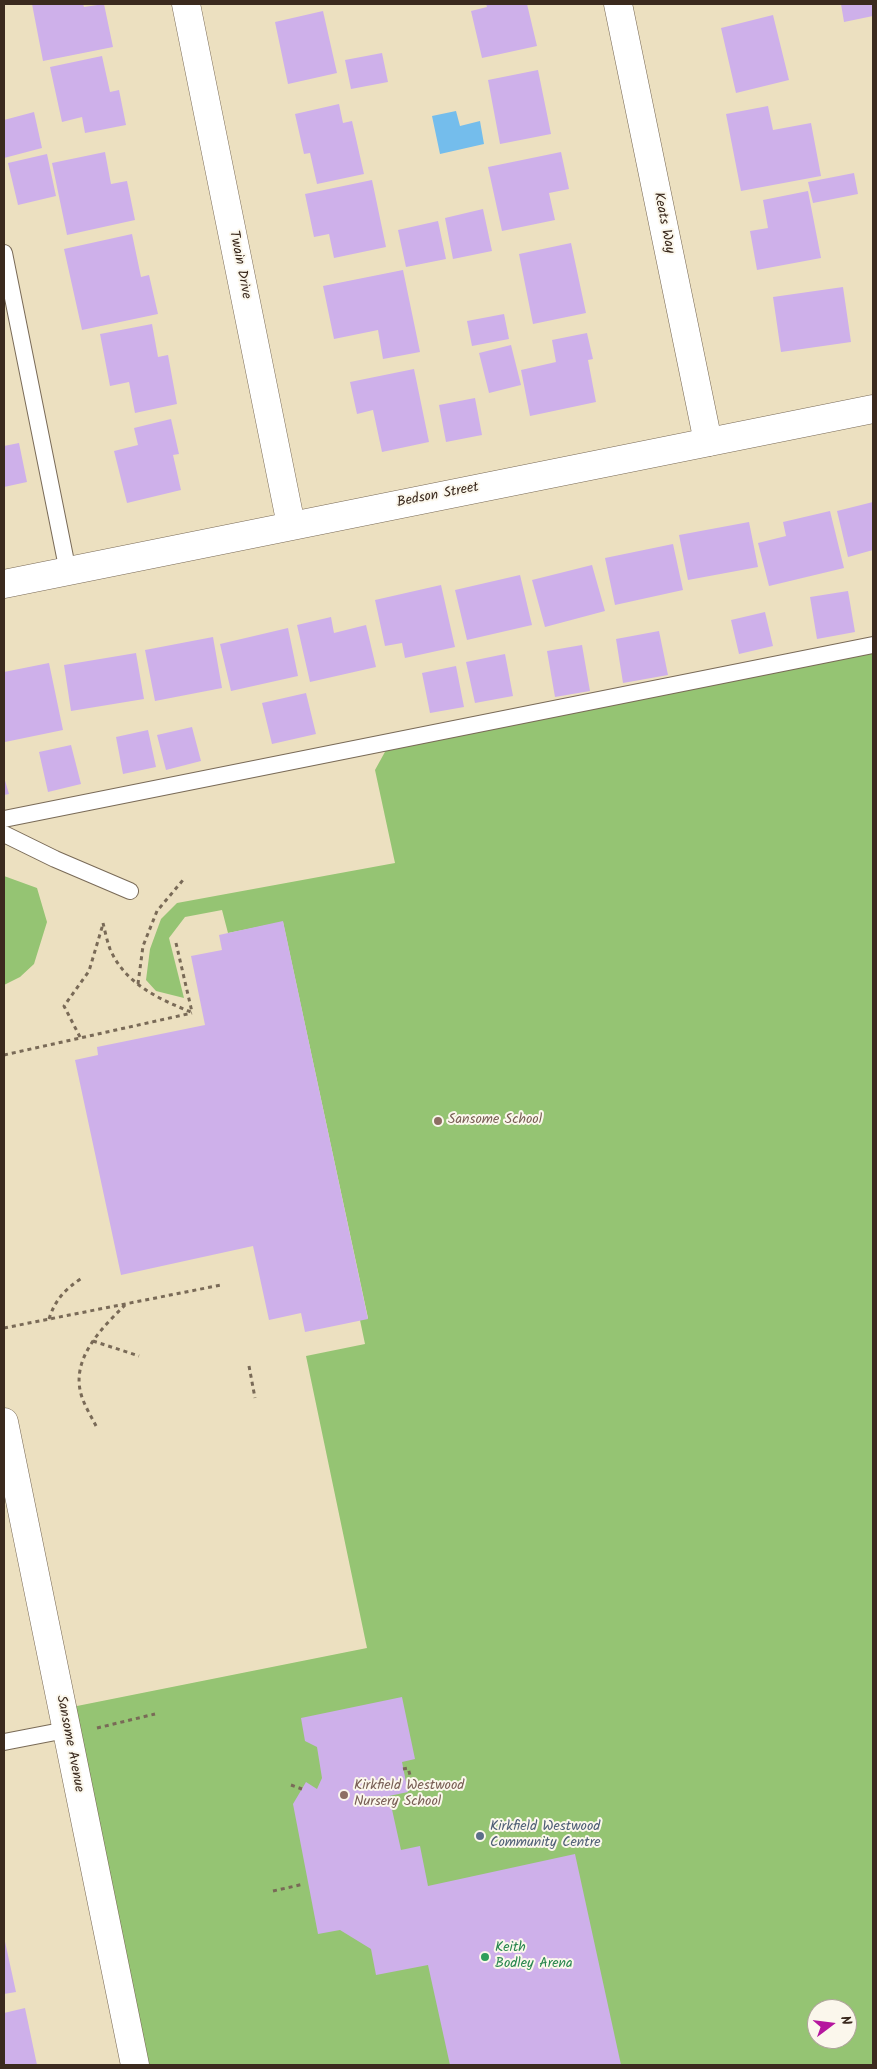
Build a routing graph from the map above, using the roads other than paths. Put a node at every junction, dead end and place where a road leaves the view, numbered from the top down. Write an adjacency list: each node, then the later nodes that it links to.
1 (186, 4): 6 (street, Twain Drive)
2 (618, 4): 5 (street, Keats Way)
3 (4, 254): 7 (lane)
4 (873, 409): 5 (street, Bedson Street)
5 (708, 442): 6 (street, Bedson Street)
6 (291, 525): 7 (street, Bedson Street)
7 (68, 572): 8 (street, Bedson Street)
8 (4, 584)
9 (873, 645): 10 (lane)
10 (4, 820)
11 (4, 834): 12 (lane)
12 (130, 891)
13 (4, 1422): 14 (street, Sansome Avenue)
14 (12, 1508): 15 (street, Sansome Avenue)
15 (66, 1733): 16 (lane); 17 (street, Sansome Avenue)
16 (4, 1742)
17 (135, 2065)

